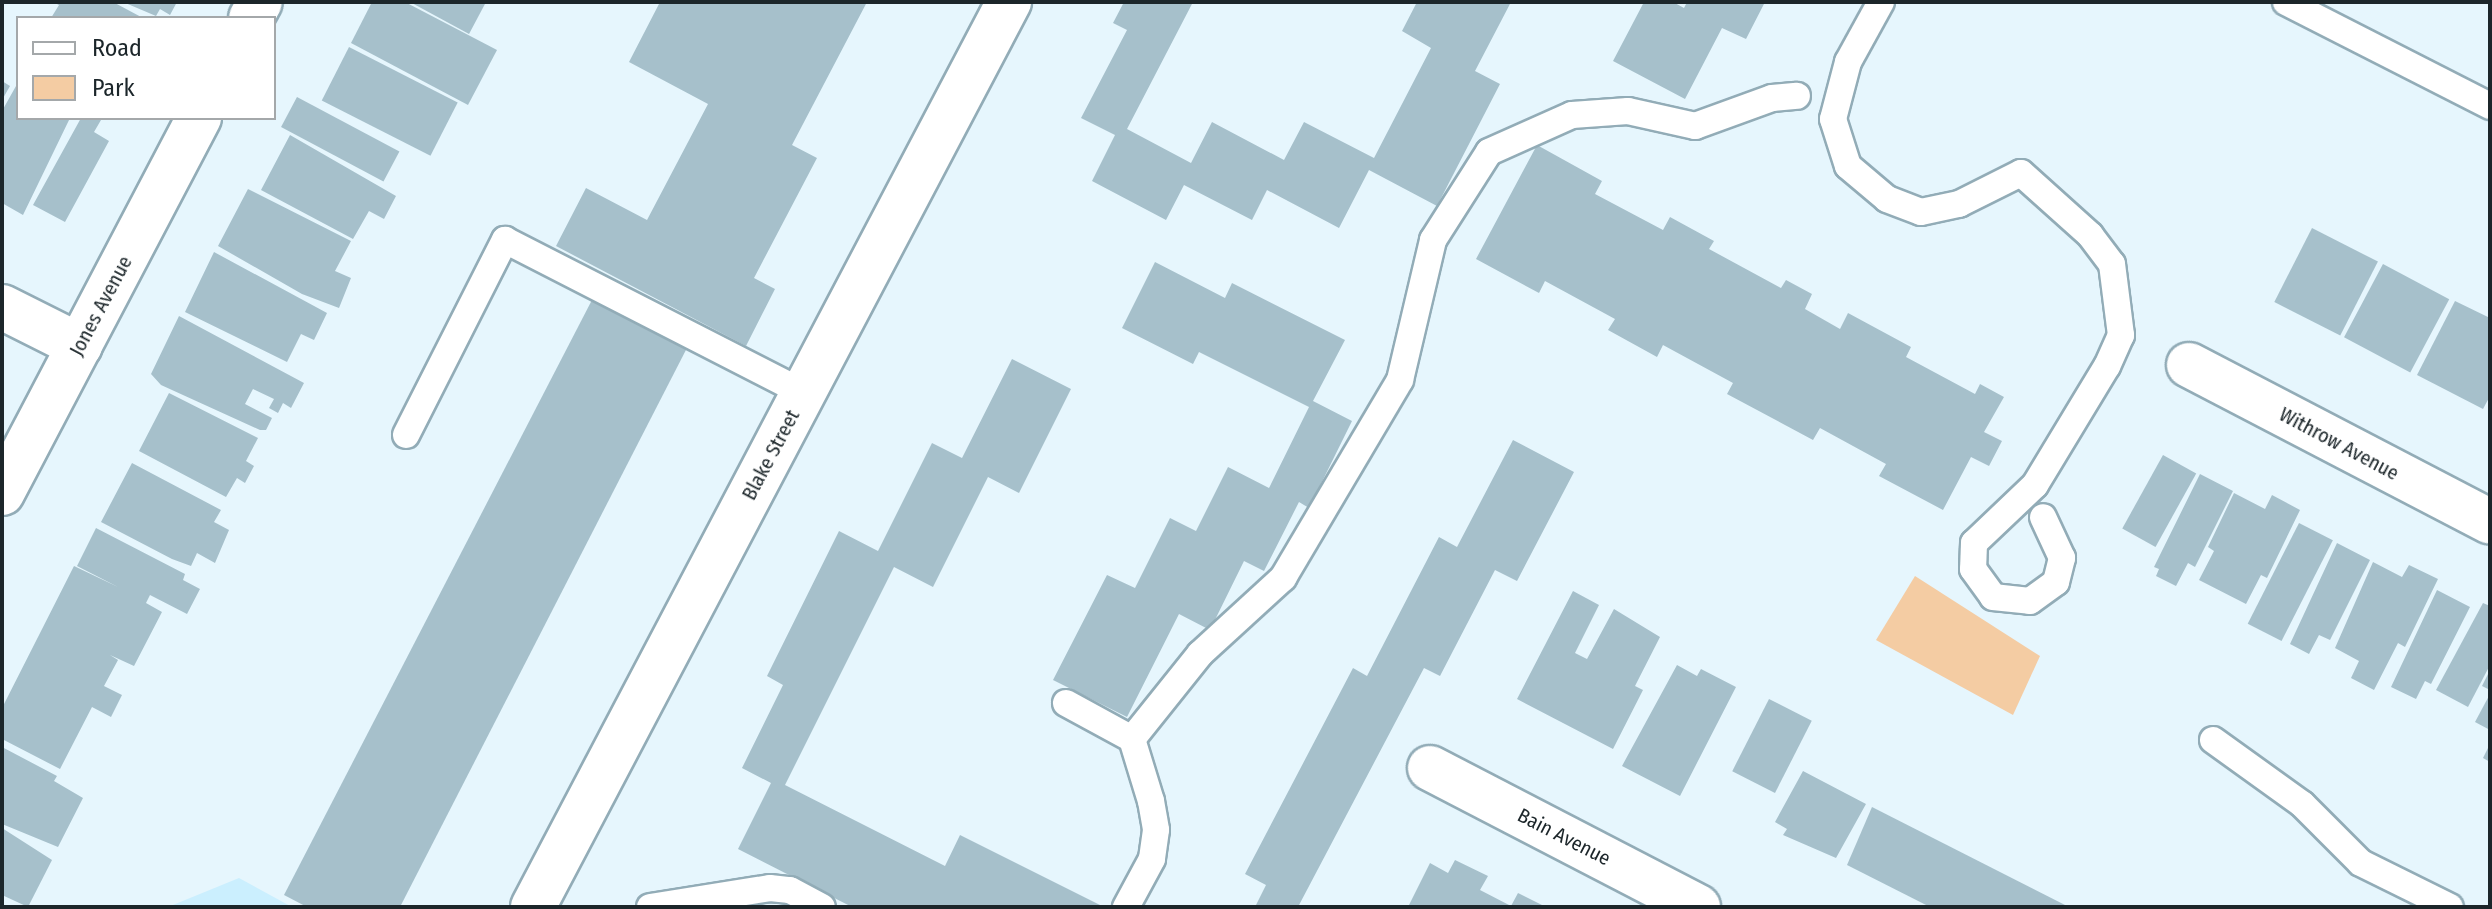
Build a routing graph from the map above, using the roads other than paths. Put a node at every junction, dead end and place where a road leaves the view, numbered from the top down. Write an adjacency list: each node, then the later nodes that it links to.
1 (1009, 2): 10 (street, Blake Street)
2 (1881, 2): 13 (lane)
3 (2286, 2): 5 (lane)
4 (1797, 96): 16 (lane)
5 (2490, 106)
6 (198, 120): 8 (street, Jones Avenue)
7 (2, 307): 8 (street)
8 (80, 346): 12 (street, Jones Avenue)
9 (2189, 365): 14 (street, Withrow Avenue)
10 (804, 393): 11 (lane); 19 (street, Blake Street)
11 (406, 435)
12 (2, 493)
13 (2043, 517)
14 (2490, 522)
15 (1066, 703): 16 (lane)
16 (1132, 739): 22 (lane)
17 (2213, 740): 24 (lane)
18 (1430, 768): 23 (street, Bain Avenue)
19 (533, 907)
20 (650, 907): 21 (lane)
21 (822, 907)
22 (1126, 907)
23 (1698, 907)
24 (2450, 907)

